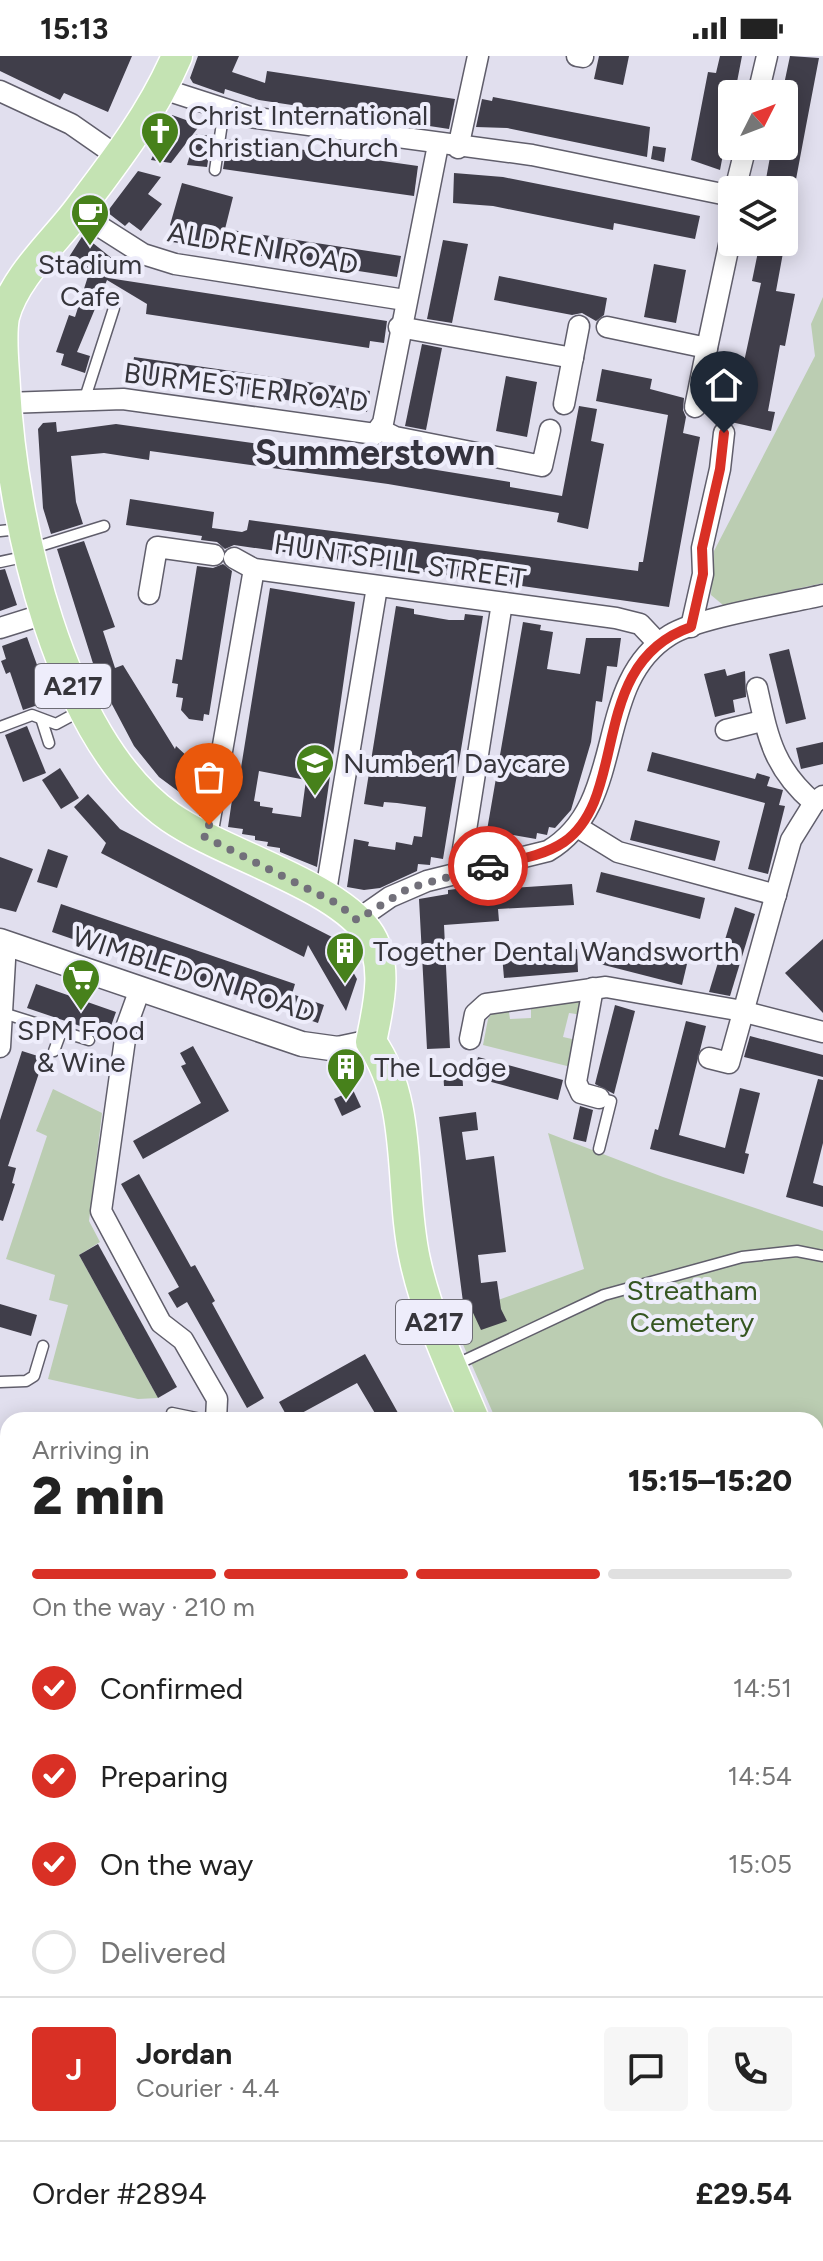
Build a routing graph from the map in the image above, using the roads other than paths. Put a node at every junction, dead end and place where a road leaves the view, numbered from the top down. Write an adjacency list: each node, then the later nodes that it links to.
1 (177, 56): 5 (main road, A217)
2 (478, 56): 8 (street, BURMESTER ROAD)
3 (767, 56): 4 (street)
4 (761, 80)
5 (163, 89): 7 (street); 9 (main road, A217)
6 (0, 91): 9 (street)
7 (224, 110): 8 (street); 10 (lane)
8 (448, 146): 11 (street); 14 (street, BURMESTER ROAD)
9 (117, 156): 12 (main road, A217)
10 (215, 170)
11 (718, 193)
12 (77, 212): 14 (street, ALDREN ROAD); 21 (main road, A217)
13 (727, 256): 19 (street)
14 (405, 300): 17 (street, BURMESTER ROAD)
15 (114, 308): 22 (lane)
16 (579, 326): 20 (street)
17 (399, 327): 20 (street); 25 (street, BURMESTER ROAD)
18 (607, 327): 19 (street)
19 (707, 348): 24 (street)
20 (573, 358): 23 (street)
21 (4, 385): 22 (street, BURMESTER ROAD); 29 (main road, A217)
22 (84, 401): 25 (street, BURMESTER ROAD)
23 (564, 404)
24 (695, 407)
25 (379, 429): 26 (street)
26 (550, 430)
27 (724, 433): 37 (street)
28 (104, 526): 29 (lane)
29 (20, 541): 30 (lane); 36 (main road, A217)
30 (0, 562)
31 (254, 569): 32 (street, HUNTSPILL STREET); 33 (street); 49 (street, HUNTSPILL STREET)
32 (377, 587): 35 (street, HUNTSPILL STREET); 52 (street)
33 (149, 594)
34 (823, 595): 37 (street)
35 (502, 603): 39 (street, HUNTSPILL STREET); 50 (street)
36 (48, 613): 38 (street); 41 (main road, A217)
37 (691, 627): 39 (street)
38 (0, 628)
39 (658, 643): 48 (street)
40 (757, 688): 43 (street)
41 (84, 709): 42 (lane); 49 (main road, A217)
42 (42, 721): 44 (lane); 46 (lane)
43 (762, 721): 45 (street); 47 (street)
44 (0, 727)
45 (726, 730)
46 (49, 743)
47 (818, 799): 51 (street)
48 (579, 828): 50 (street); 51 (street)
49 (203, 836): 52 (main road, A217)
50 (464, 872): 53 (street)
51 (776, 895): 57 (street)
52 (325, 897): 53 (main road, A217)
53 (357, 920): 63 (main road, A217)
54 (3, 942): 56 (street, WIMBLEDON ROAD); 58 (street)
55 (593, 988): 57 (street); 61 (street); 67 (street)
56 (140, 989): 63 (street, WIMBLEDON ROAD); 73 (street)
57 (743, 1012): 60 (street); 66 (street)
58 (3, 1013): 59 (lane); 64 (street)
59 (61, 1032): 62 (lane); 65 (lane)
60 (823, 1032)
61 (470, 1039)
62 (89, 1040)
63 (371, 1042): 71 (main road, A217)
64 (0, 1047)
65 (54, 1051)
66 (709, 1058)
67 (599, 1098): 68 (lane)
68 (599, 1149)
69 (823, 1256): 71 (lane)
70 (43, 1346): 72 (lane)
71 (452, 1366): 74 (main road, A217)
72 (0, 1382)
73 (216, 1412)
74 (471, 1412)
75 (0, 1452): 76 (street)
76 (0, 1548)

